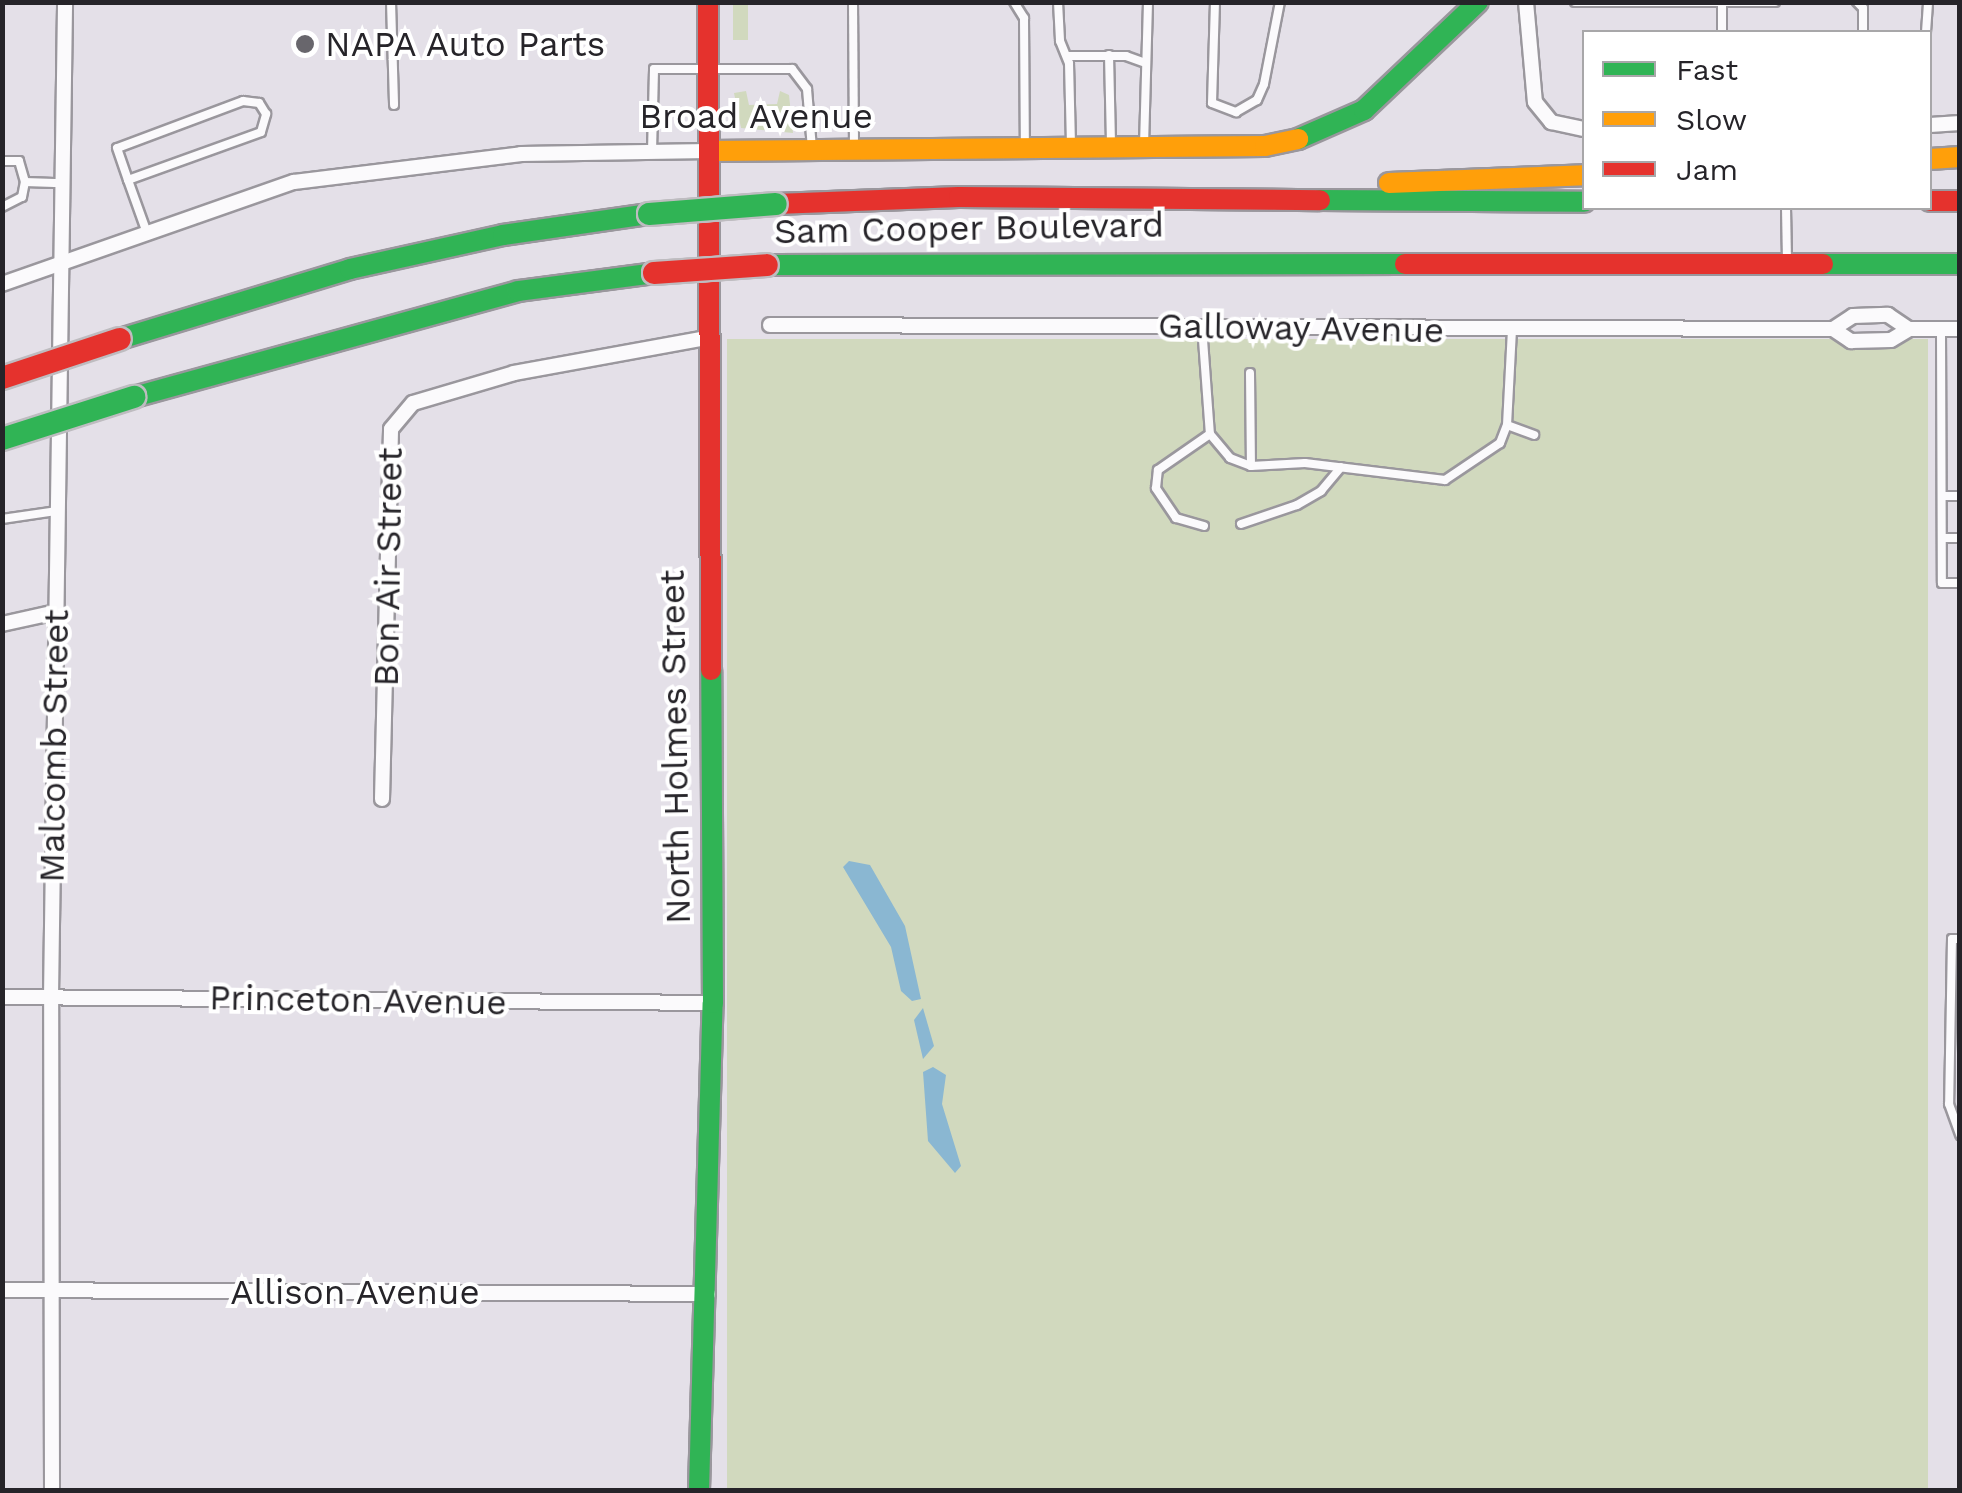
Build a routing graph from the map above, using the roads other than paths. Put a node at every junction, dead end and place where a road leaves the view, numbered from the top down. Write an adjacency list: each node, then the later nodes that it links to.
1 (65, 2): 42 (street, Malcomb Street)
2 (392, 2): 24 (lane)
3 (708, 2): 23 (main road, North Holmes Street)
4 (854, 2): 30 (lane)
5 (1014, 2): 31 (lane)
6 (1058, 2): 21 (lane)
7 (1148, 2): 22 (lane)
8 (1215, 2): 9 (lane)
9 (1280, 2)
10 (1478, 2): 33 (main road, Broad Avenue)
11 (1526, 2): 27 (street)
12 (1575, 2): 16 (lane)
13 (1775, 2): 16 (lane)
14 (1857, 2): 18 (lane)
15 (1928, 2): 19 (lane)
16 (1722, 4): 17 (lane)
17 (1722, 30)
18 (1863, 30)
19 (1926, 30)
20 (1108, 55): 21 (lane); 22 (lane); 32 (lane)
21 (1067, 56): 34 (lane)
22 (1144, 63): 33 (lane)
23 (708, 69): 28 (main road, North Holmes Street); 29 (lane); 35 (lane)
24 (394, 106)
25 (1960, 123): 26 (street)
26 (1932, 125)
27 (1582, 129)
28 (709, 150): 29 (main road, Broad Avenue); 35 (street, Broad Avenue); 61 (main road, North Holmes Street)
29 (812, 150): 30 (main road, Broad Avenue)
30 (854, 150): 31 (main road, Broad Avenue)
31 (1024, 150): 34 (main road, Broad Avenue)
32 (1111, 150): 33 (main road, Broad Avenue); 34 (main road, Broad Avenue)
33 (1144, 150)
34 (1071, 151)
35 (652, 152): 49 (street, Broad Avenue)
36 (1960, 157): 37 (main road)
37 (1932, 159)
38 (2, 160): 41 (lane)
39 (1582, 175): 43 (main road)
40 (128, 180): 40 (lane); 49 (lane)
41 (25, 182): 42 (lane); 47 (lane)
42 (62, 184): 50 (street, Malcomb Street)
43 (1163, 197): 46 (main road, Sam Cooper Boulevard); 63 (main road, Sam Cooper Boulevard, bridge)
44 (1932, 201): 45 (main road)
45 (1960, 201)
46 (1582, 202)
47 (2, 207)
48 (1786, 210): 51 (lane)
49 (147, 232): 50 (street, Broad Avenue)
50 (61, 262): 53 (street, Broad Avenue); 72 (street, Malcomb Street)
51 (1787, 264): 52 (main road, Sam Cooper Boulevard); 67 (main road, Sam Cooper Boulevard, bridge)
52 (1960, 264)
53 (2, 284)
54 (770, 325): 55 (street, Galloway Avenue)
55 (1202, 326): 60 (street, Galloway Avenue); 65 (lane)
56 (1960, 328): 58 (street, Galloway Avenue)
57 (1910, 329): 58 (street, Galloway Avenue); 59 (street, Galloway Avenue); 59 (street, Galloway Avenue)
58 (1941, 329): 70 (lane)
59 (1833, 330): 60 (street, Galloway Avenue)
60 (1512, 331): 64 (lane)
61 (706, 338): 81 (street, Bon Air Street); 85 (main road, North Holmes Street)
62 (1250, 373): 68 (lane)
63 (2, 378)
64 (1508, 426): 66 (lane); 69 (lane)
65 (1210, 434): 68 (lane); 75 (lane)
66 (1534, 435)
67 (2, 440)
68 (1252, 466): 69 (lane)
69 (1341, 467): 74 (lane)
70 (1942, 496): 71 (lane); 76 (lane)
71 (1960, 496)
72 (58, 511): 73 (lane); 79 (street, Malcomb Street)
73 (2, 519)
74 (1242, 524)
75 (1204, 526)
76 (1942, 538): 77 (lane); 78 (lane)
77 (1960, 538)
78 (1960, 583)
79 (56, 612): 80 (street); 84 (street, Malcomb Street)
80 (2, 624)
81 (382, 800)
82 (1960, 940): 86 (lane)
83 (2, 997): 84 (street, Princeton Avenue)
84 (51, 997): 85 (street, Princeton Avenue); 88 (street, Malcomb Street)
85 (713, 1003): 89 (main road, North Holmes Street)
86 (1960, 1135)
87 (2, 1290): 88 (street, Allison Avenue)
88 (51, 1290): 89 (street, Allison Avenue); 90 (street, Malcomb Street)
89 (708, 1294): 91 (main road, North Holmes Street)
90 (52, 1490)
91 (699, 1490)

